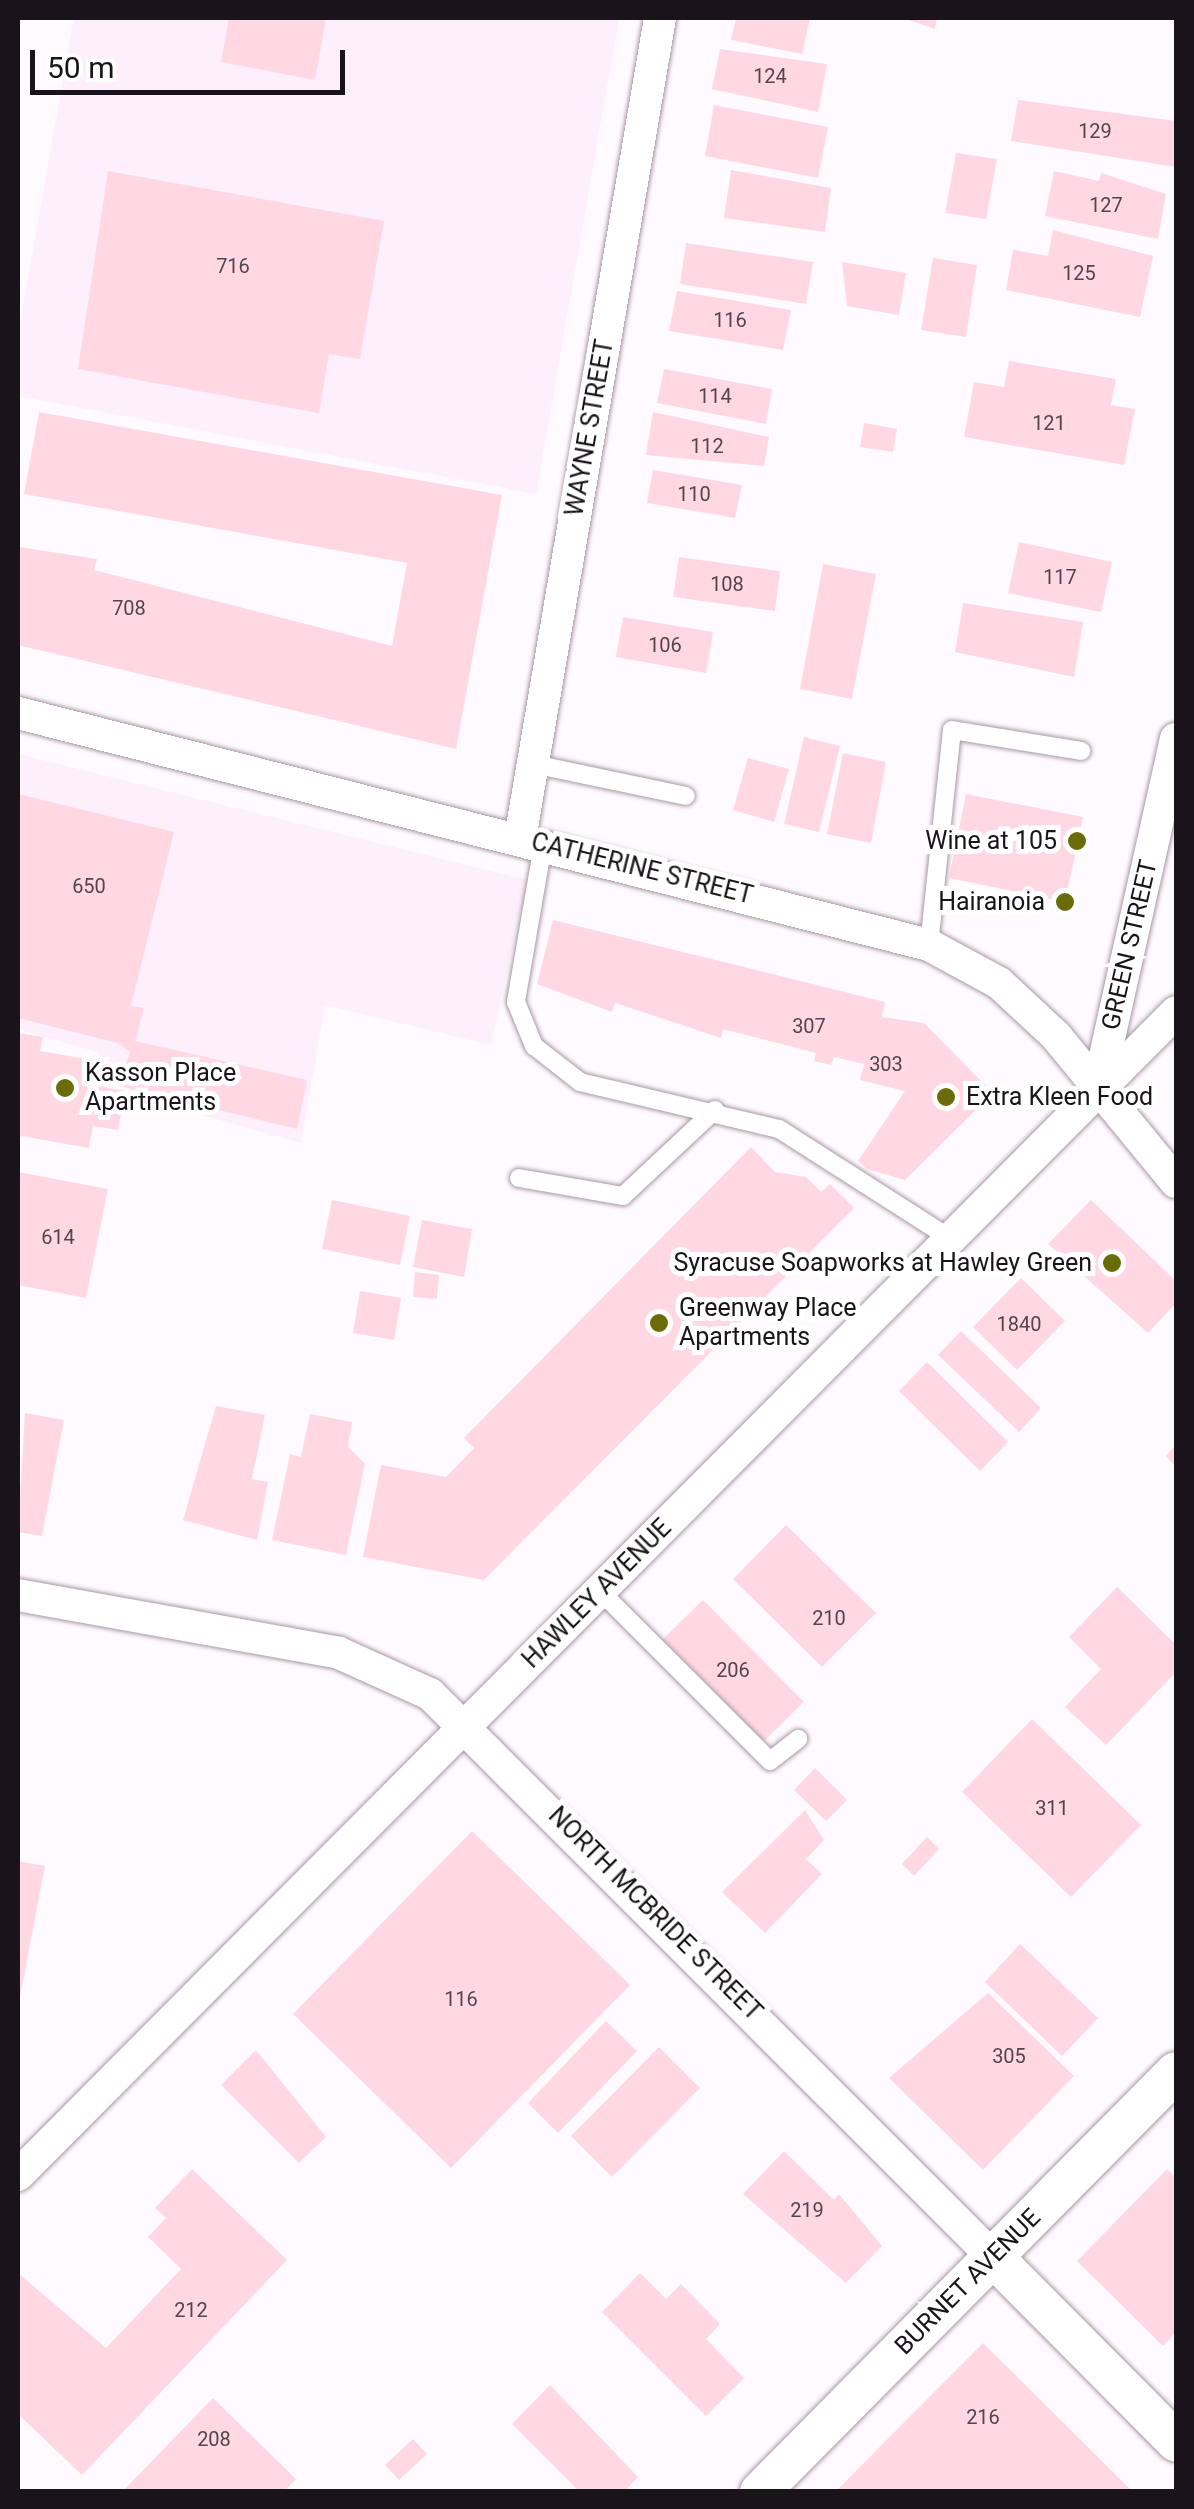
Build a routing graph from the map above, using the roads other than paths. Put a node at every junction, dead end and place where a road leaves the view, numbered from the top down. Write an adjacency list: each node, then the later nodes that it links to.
1 (660, 18): 5 (street, WAYNE STREET)
2 (18, 712): 7 (street, CATHERINE STREET)
3 (1176, 740): 10 (street, GREEN STREET)
4 (1081, 751): 8 (lane)
5 (533, 764): 6 (lane); 7 (street, WAYNE STREET)
6 (686, 796)
7 (532, 842): 8 (street, CATHERINE STREET); 11 (lane)
8 (929, 945): 10 (street, CATHERINE STREET)
9 (1176, 1012): 10 (street, HAWLEY AVENUE)
10 (1097, 1092): 13 (street, CATHERINE STREET); 14 (street, HAWLEY AVENUE)
11 (714, 1110): 12 (lane); 14 (lane)
12 (518, 1178)
13 (1176, 1182)
14 (951, 1239): 15 (street, HAWLEY AVENUE)
15 (600, 1590): 17 (street, HAWLEY AVENUE); 18 (lane)
16 (18, 1596): 17 (street, NORTH MCBRIDE STREET)
17 (468, 1724): 20 (street, HAWLEY AVENUE); 21 (street, NORTH MCBRIDE STREET)
18 (798, 1739)
19 (1176, 2072): 21 (street, BURNET AVENUE)
20 (18, 2175)
21 (993, 2257): 22 (street, NORTH MCBRIDE STREET); 23 (street, BURNET AVENUE)
22 (1176, 2440)
23 (760, 2492)

